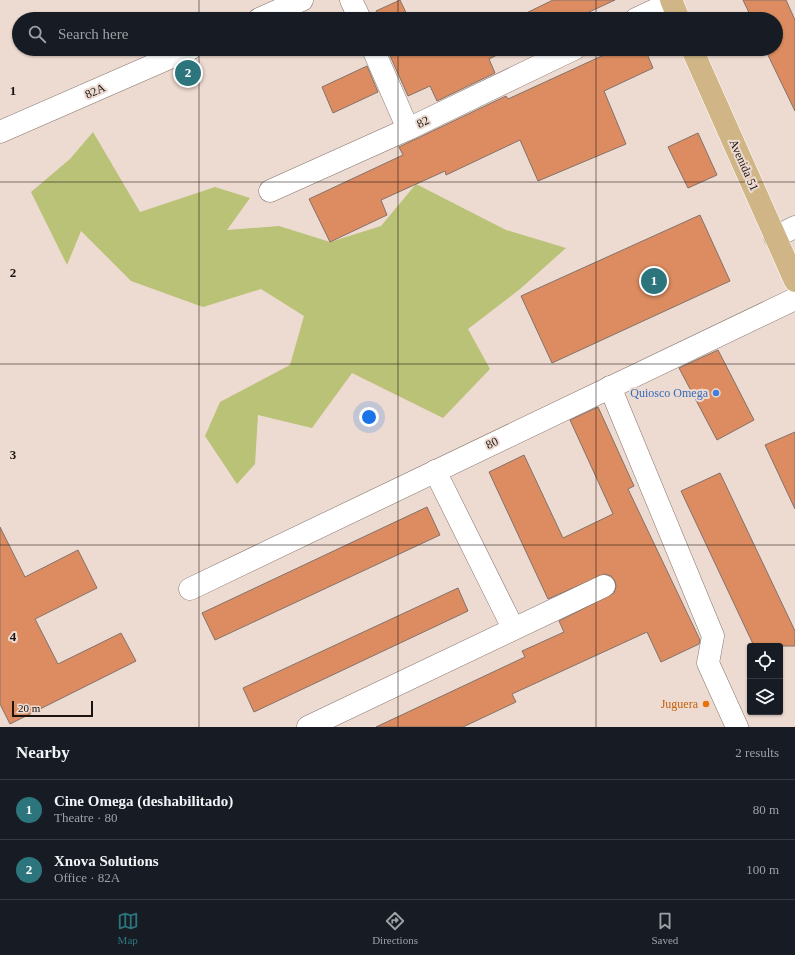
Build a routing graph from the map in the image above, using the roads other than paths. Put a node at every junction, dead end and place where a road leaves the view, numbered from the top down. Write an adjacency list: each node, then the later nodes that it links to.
1 (302, 0): 4 (street)
2 (351, 0): 5 (street)
3 (674, 7): 6 (street)
4 (275, 12)
5 (357, 12)
6 (658, 12)
7 (174, 56): 12 (street, 82A)
8 (376, 56): 11 (street)
9 (559, 56): 11 (street, 82)
10 (695, 56): 15 (main road, Avenida 51)
11 (408, 129): 13 (street, 82)
12 (0, 132)
13 (270, 190)
14 (795, 227): 15 (street)
15 (775, 237): 16 (main road, Avenida 51)
16 (795, 281)
17 (795, 299): 18 (street, 80)
18 (610, 387): 19 (street, 80); 24 (street)
19 (435, 471): 21 (street, 80); 22 (street)
20 (604, 586): 22 (street)
21 (190, 589)
22 (513, 628): 23 (street)
23 (308, 727)
24 (737, 727)

